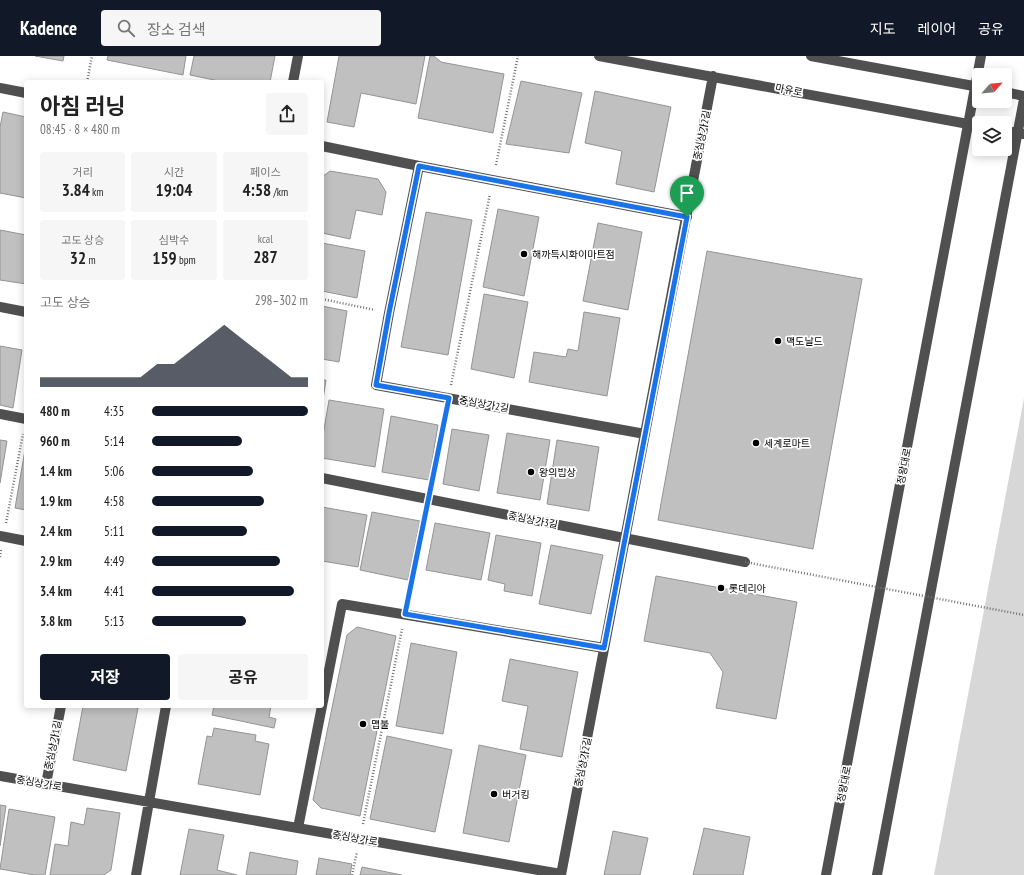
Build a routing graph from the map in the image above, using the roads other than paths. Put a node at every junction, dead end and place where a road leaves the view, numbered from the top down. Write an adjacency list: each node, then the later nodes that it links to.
1 (298, 56): 7 (street)
2 (599, 56): 6 (street, 마유로)
3 (811, 56): 8 (street)
4 (981, 56): 5 (street, 정왕대로)
5 (979, 68)
6 (713, 76): 14 (street, 마유로); 19 (street, 중심상가2길)
7 (293, 80)
8 (972, 86)
9 (0, 88): 10 (street)
10 (24, 93)
11 (1012, 94): 12 (street)
12 (1024, 98): 16 (street)
13 (972, 108): 14 (street, 정왕대로)
14 (968, 124): 15 (street, 마유로); 41 (street, 정왕대로)
15 (972, 125)
16 (1021, 134): 42 (street)
17 (324, 146): 18 (street)
18 (419, 166): 19 (street); 24 (street, 중심상가2길)
19 (687, 217): 24 (street, 중심상가2길)
20 (0, 307): 21 (street)
21 (24, 312)
22 (0, 414): 23 (street)
23 (24, 419)
24 (645, 434): 27 (street, 중심상가2길)
25 (324, 478): 27 (street, 중심상가3길)
26 (2, 537): 28 (street)
27 (625, 538): 29 (street, 중심상가3길); 30 (street, 중심상가2길)
28 (24, 541)
29 (745, 562)
30 (604, 648): 31 (street); 39 (street, 중심상가2길)
31 (324, 696)
32 (61, 708): 36 (street, 중심상가1길)
33 (166, 708): 37 (street)
34 (322, 708): 38 (street)
35 (0, 776): 36 (street, 중심상가로)
36 (46, 784): 37 (street, 중심상가로)
37 (149, 802): 38 (street, 중심상가로); 40 (street)
38 (298, 828): 39 (street, 중심상가로)
39 (561, 874)
40 (136, 875)
41 (826, 875)
42 (877, 875)

